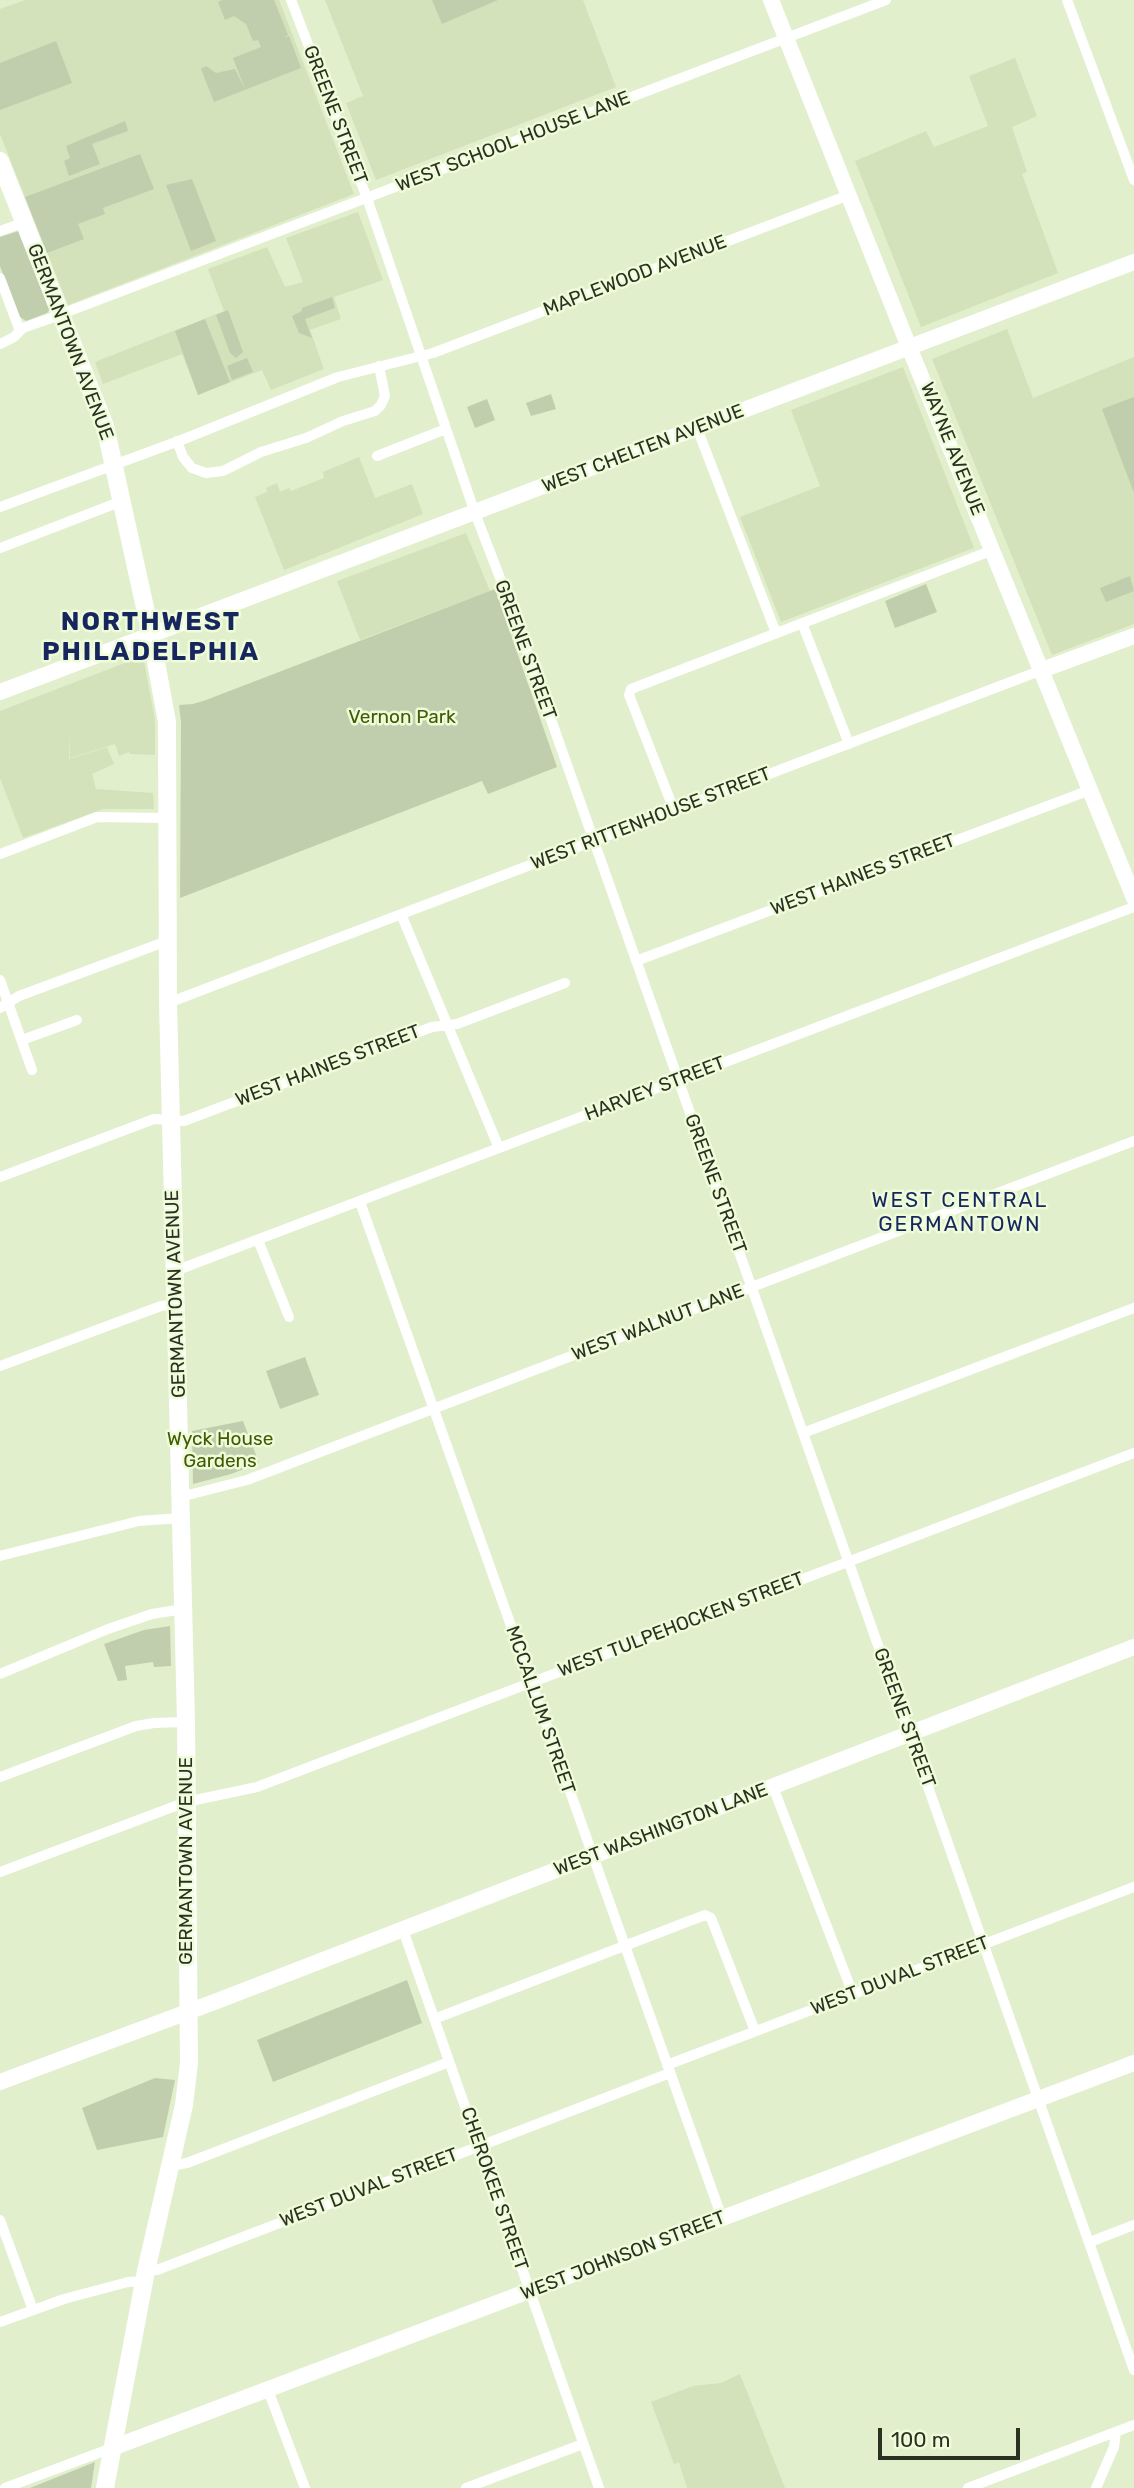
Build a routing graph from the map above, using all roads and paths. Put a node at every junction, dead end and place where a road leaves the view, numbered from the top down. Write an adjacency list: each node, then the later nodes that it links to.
1 (291, 0): 9 (street, GREENE STREET)
2 (771, 0): 5 (street, WAYNE AVENUE)
3 (886, 0): 5 (street, WEST SCHOOL HOUSE LANE)
4 (1067, 0): 7 (street)
5 (786, 38): 8 (street, WAYNE AVENUE); 9 (street, WEST SCHOOL HOUSE LANE)
6 (0, 161): 10 (main road, GERMANTOWN AVENUE)
7 (1133, 174)
8 (849, 195): 17 (street, WAYNE AVENUE); 18 (street, MAPLEWOOD AVENUE)
9 (367, 198): 14 (street, WEST SCHOOL HOUSE LANE); 18 (street, GREENE STREET)
10 (25, 222): 11 (street); 14 (main road, GERMANTOWN AVENUE)
11 (0, 230)
12 (1134, 262): 17 (street, WEST CHELTEN AVENUE)
13 (0, 278): 15 (street)
14 (62, 314): 15 (street, WEST SCHOOL HOUSE LANE); 24 (main road, GERMANTOWN AVENUE)
15 (20, 331): 16 (street, WEST SCHOOL HOUSE LANE)
16 (0, 344)
17 (909, 347): 20 (street, WEST CHELTEN AVENUE); 29 (street, WAYNE AVENUE)
18 (421, 356): 19 (street, MAPLEWOOD AVENUE); 21 (street, GREENE STREET)
19 (379, 366): 22 (street, MAPLEWOOD AVENUE); 22 (street)
20 (697, 428): 27 (street, WEST CHELTEN AVENUE); 31 (street)
21 (446, 429): 23 (street); 27 (street, GREENE STREET)
22 (177, 441): 24 (street, MAPLEWOOD AVENUE)
23 (377, 456)
24 (114, 463): 25 (main road, GERMANTOWN AVENUE); 26 (street, MAPLEWOOD AVENUE)
25 (122, 501): 28 (street); 32 (main road, GERMANTOWN AVENUE)
26 (0, 507)
27 (475, 513): 32 (street, WEST CHELTEN AVENUE); 40 (street, GREENE STREET)
28 (0, 548)
29 (993, 550): 30 (street); 34 (street, WAYNE AVENUE)
30 (802, 623): 31 (street); 36 (street)
31 (776, 634): 38 (street)
32 (151, 635): 35 (street, WEST CHELTEN AVENUE); 39 (main road, GERMANTOWN AVENUE)
33 (1134, 636): 34 (street, WEST RITTENHOUSE STREET)
34 (1042, 670): 36 (street, WEST RITTENHOUSE STREET); 37 (street, WAYNE AVENUE)
35 (0, 692)
36 (849, 744): 38 (street, WEST RITTENHOUSE STREET)
37 (1090, 790): 42 (street, WAYNE AVENUE); 46 (street, WEST HAINES STREET)
38 (674, 810): 40 (street, WEST RITTENHOUSE STREET)
39 (167, 818): 41 (street); 45 (main road, GERMANTOWN AVENUE)
40 (594, 841): 44 (street, WEST RITTENHOUSE STREET); 46 (street, GREENE STREET)
41 (0, 854)
42 (1134, 898)
43 (1134, 907): 55 (street, HARVEY STREET)
44 (401, 914): 49 (street, WEST RITTENHOUSE STREET); 52 (street)
45 (167, 941): 49 (main road, GERMANTOWN AVENUE); 50 (street)
46 (636, 961): 55 (street, GREENE STREET)
47 (0, 980): 50 (street)
48 (565, 983): 52 (street, WEST HAINES STREET)
49 (168, 1003): 56 (main road, GERMANTOWN AVENUE)
50 (4, 1005): 53 (street)
51 (77, 1020): 53 (street)
52 (447, 1024): 56 (street, WEST HAINES STREET); 58 (street)
53 (22, 1040): 54 (street)
54 (32, 1070)
55 (678, 1081): 58 (street, HARVEY STREET); 63 (street, GREENE STREET)
56 (171, 1121): 59 (street, WEST HAINES STREET); 62 (main road, GERMANTOWN AVENUE)
57 (1134, 1141): 63 (street, WEST WALNUT LANE)
58 (499, 1148): 60 (street, HARVEY STREET)
59 (0, 1177)
60 (360, 1202): 61 (street, HARVEY STREET); 68 (street, MCCALLUM STREET)
61 (258, 1240): 62 (street, HARVEY STREET); 66 (street)
62 (175, 1271): 64 (main road, GERMANTOWN AVENUE)
63 (751, 1287): 68 (street, WEST WALNUT LANE); 69 (street, GREENE STREET)
64 (176, 1304): 67 (street); 71 (main road, GERMANTOWN AVENUE)
65 (1134, 1308): 69 (street)
66 (289, 1317)
67 (0, 1366)
68 (433, 1408): 71 (street, WEST WALNUT LANE); 78 (street, MCCALLUM STREET)
69 (803, 1433): 74 (street, GREENE STREET)
70 (1134, 1453): 74 (street, WEST TULPEHOCKEN STREET)
71 (180, 1497): 72 (main road, GERMANTOWN AVENUE)
72 (181, 1518): 73 (street); 75 (main road, GERMANTOWN AVENUE)
73 (0, 1556)
74 (848, 1562): 78 (street, WEST TULPEHOCKEN STREET); 80 (street, GREENE STREET)
75 (183, 1609): 77 (street); 79 (main road, GERMANTOWN AVENUE)
76 (1134, 1647): 80 (street, WEST WASHINGTON LANE)
77 (0, 1674)
78 (531, 1683): 83 (street, WEST TULPEHOCKEN STREET); 84 (street, MCCALLUM STREET)
79 (186, 1723): 81 (street); 83 (main road, GERMANTOWN AVENUE)
80 (909, 1734): 82 (street, WEST WASHINGTON LANE); 88 (street, GREENE STREET)
81 (0, 1777)
82 (774, 1787): 84 (street, WEST WASHINGTON LANE); 90 (street)
83 (186, 1802): 85 (street, WEST TULPEHOCKEN STREET); 91 (main road, GERMANTOWN AVENUE)
84 (592, 1856): 87 (street, WEST WASHINGTON LANE); 89 (street, MCCALLUM STREET)
85 (0, 1872)
86 (1134, 1887): 88 (street, WEST DUVAL STREET)
87 (403, 1930): 91 (street, WEST WASHINGTON LANE); 92 (street, CHEROKEE STREET)
88 (984, 1944): 90 (street, WEST DUVAL STREET); 98 (street, GREENE STREET)
89 (624, 1946): 92 (street); 93 (street); 96 (street, MCCALLUM STREET)
90 (853, 1994): 93 (street, WEST DUVAL STREET)
91 (188, 2011): 97 (street, WEST WASHINGTON LANE); 100 (main road, GERMANTOWN AVENUE)
92 (434, 2019): 94 (street, CHEROKEE STREET)
93 (755, 2031): 96 (street, WEST DUVAL STREET)
94 (449, 2062): 99 (street, CHEROKEE STREET); 100 (street)
95 (1134, 2063): 98 (street, WEST JOHNSON STREET)
96 (668, 2069): 99 (street, WEST DUVAL STREET); 101 (street, MCCALLUM STREET)
97 (0, 2082)
98 (1039, 2099): 101 (street, WEST JOHNSON STREET); 104 (street, GREENE STREET)
99 (479, 2146): 105 (street, WEST DUVAL STREET); 106 (street, CHEROKEE STREET)
100 (170, 2166): 105 (main road, GERMANTOWN AVENUE)
101 (722, 2218): 106 (street, WEST JOHNSON STREET)
102 (0, 2220): 107 (street)
103 (1134, 2225): 104 (street)
104 (1090, 2242): 109 (street, GREENE STREET)
105 (145, 2276): 107 (street, WEST DUVAL STREET); 114 (main road, GERMANTOWN AVENUE)
106 (530, 2291): 110 (street, WEST JOHNSON STREET); 113 (street, CHEROKEE STREET)
107 (33, 2310): 108 (street, WEST DUVAL STREET)
108 (0, 2322)
109 (1134, 2370)
110 (268, 2390): 114 (street, WEST JOHNSON STREET); 117 (street)
111 (1134, 2425): 112 (street)
112 (1115, 2432): 120 (street); 121 (street)
113 (583, 2444): 118 (street); 119 (street, CHEROKEE STREET)
114 (112, 2448): 115 (street); 116 (main road, GERMANTOWN AVENUE)
115 (5, 2488)
116 (105, 2488)
117 (304, 2488)
118 (466, 2488)
119 (599, 2488)
120 (968, 2488)
121 (1096, 2488)

